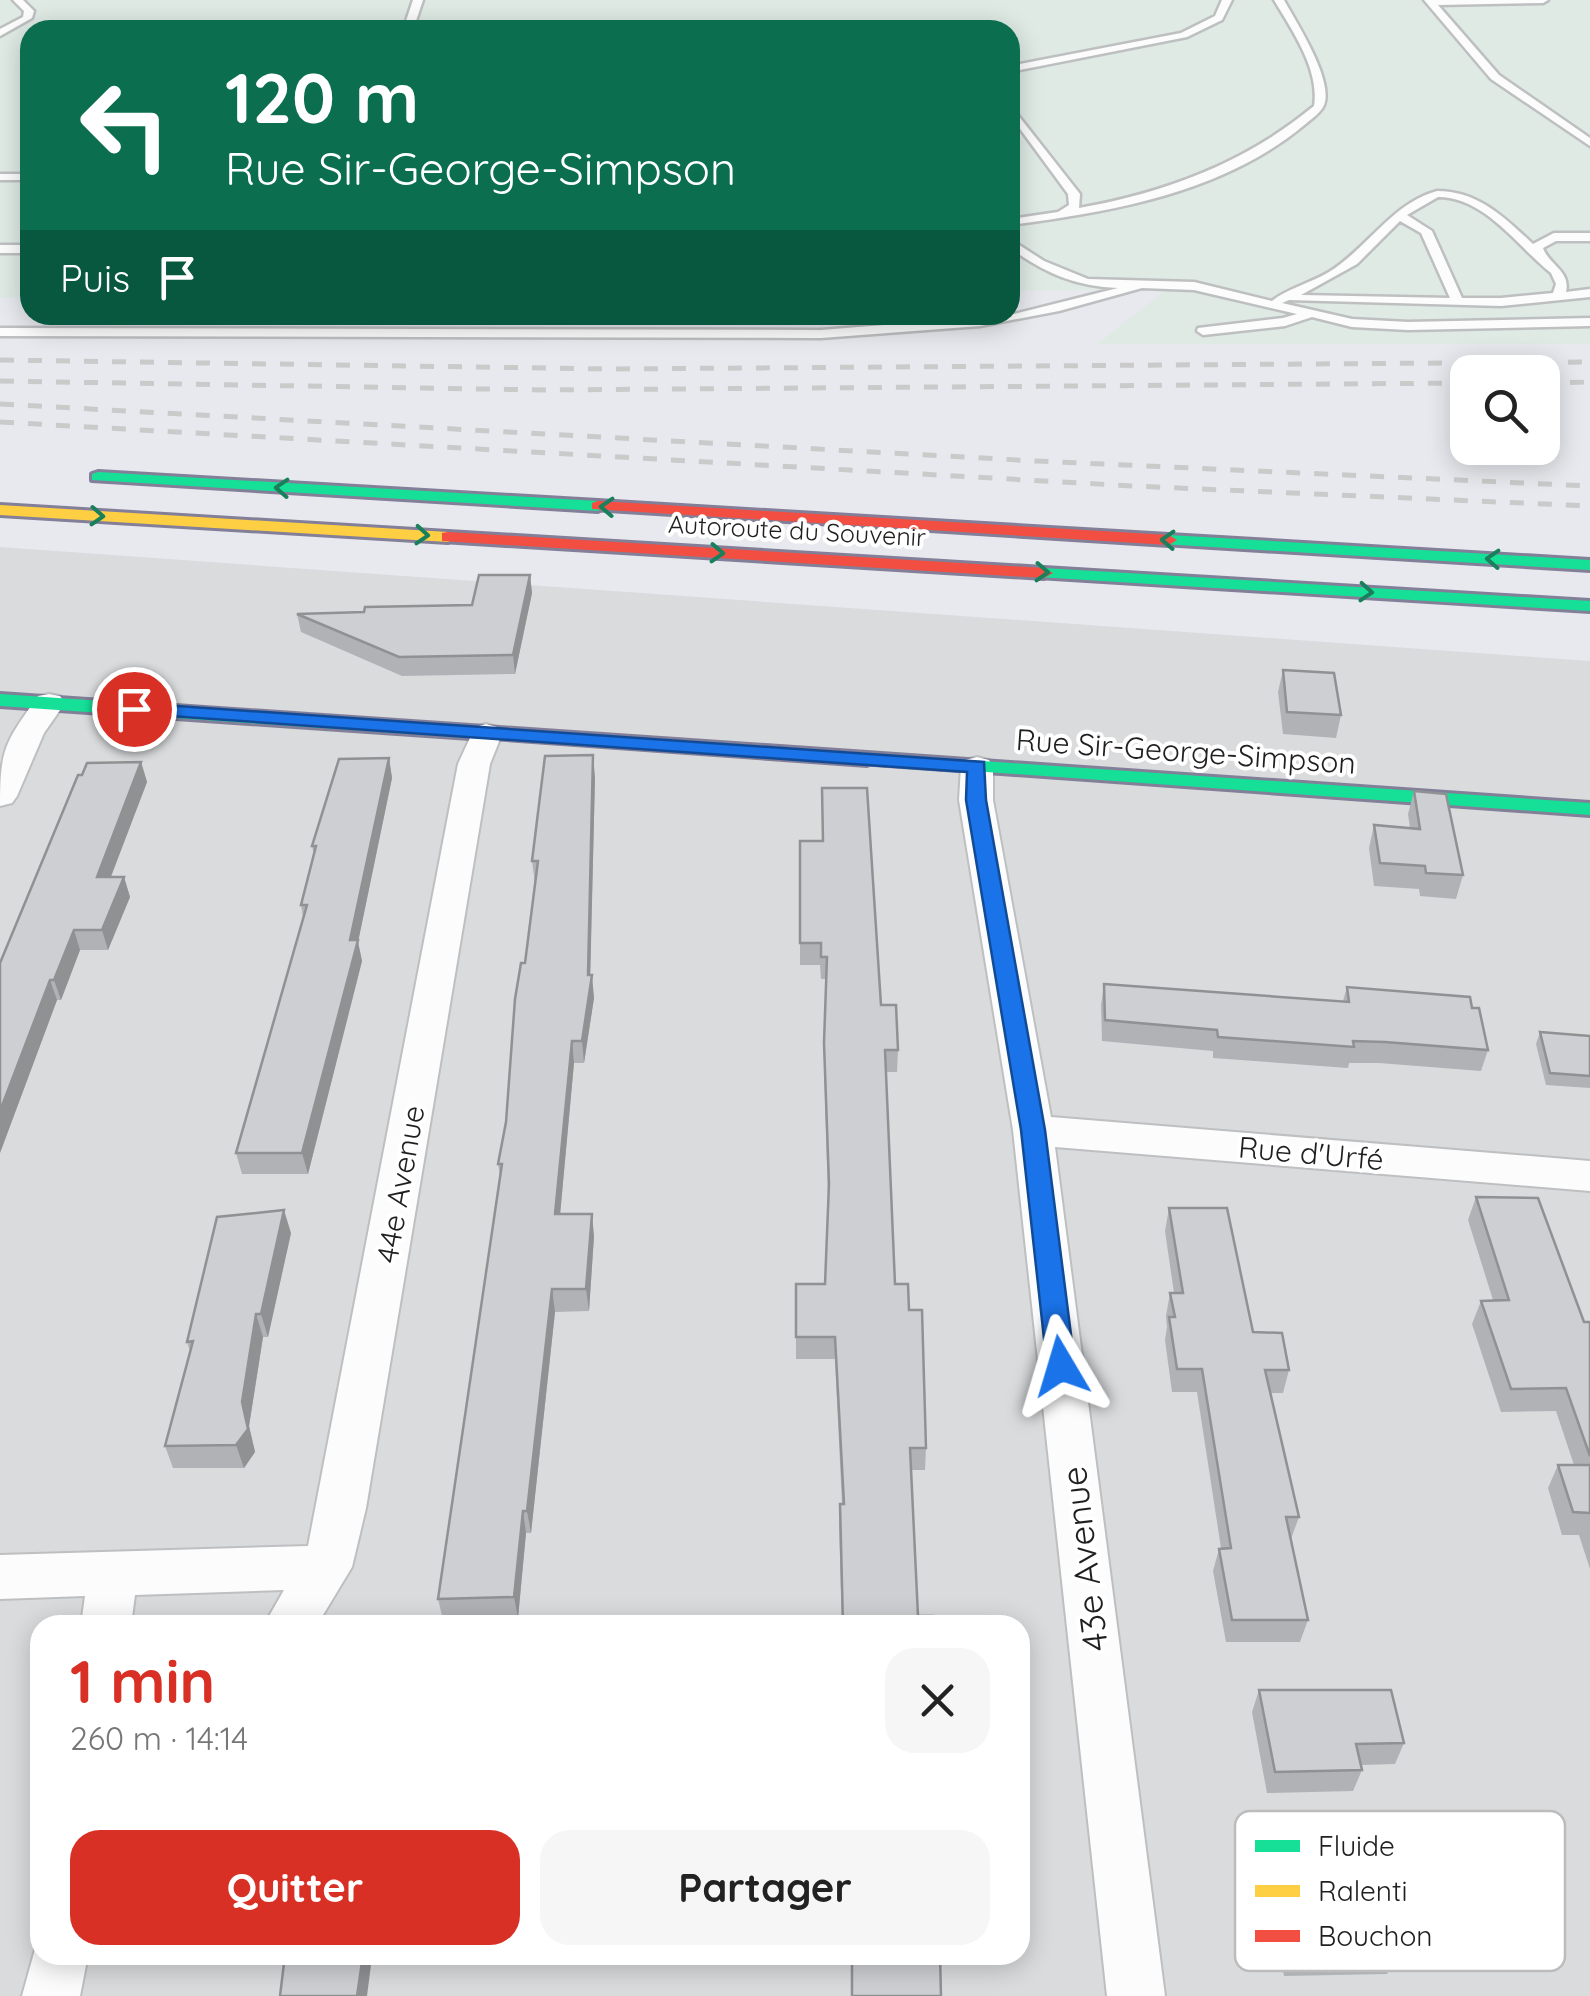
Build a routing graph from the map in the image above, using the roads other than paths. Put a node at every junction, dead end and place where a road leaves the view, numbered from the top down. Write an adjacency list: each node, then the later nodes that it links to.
1 (18, 0): 6 (lane)
2 (1227, 0): 7 (lane)
3 (1279, 0): 11 (lane)
4 (1543, 0): 5 (lane)
5 (1430, 1): 9 (lane)
6 (23, 20)
7 (1020, 67)
8 (1020, 121): 10 (lane)
9 (1590, 143)
10 (1074, 194): 11 (lane); 12 (lane)
11 (1122, 204): 12 (lane)
12 (1062, 215): 14 (lane)
13 (1399, 215): 17 (lane); 21 (lane); 22 (lane)
14 (1020, 221)
15 (1590, 236): 17 (lane)
16 (1020, 253): 18 (lane)
17 (1542, 260): 20 (lane)
18 (1137, 286): 21 (lane); 24 (lane)
19 (1590, 294): 20 (lane)
20 (1559, 296): 22 (lane)
21 (1273, 302): 22 (lane); 23 (lane)
22 (1458, 302)
23 (1309, 314): 25 (lane); 27 (lane)
24 (1020, 315)
25 (1590, 322)
26 (972, 325): 28 (lane)
27 (1203, 331)
28 (0, 332)
29 (78, 476): 31 (main road, Autoroute du Souvenir, one-way to 29)
30 (0, 510): 32 (main road, Autoroute du Souvenir, one-way to 32)
31 (1590, 565)
32 (1590, 606)
33 (0, 700): 34 (main road, Rue Sir-George-Simpson)
34 (48, 704): 35 (main road, Rue Sir-George-Simpson); 37 (street)
35 (486, 734): 36 (main road, Rue Sir-George-Simpson); 41 (street, 44e Avenue)
36 (977, 766): 38 (main road, Rue Sir-George-Simpson); 39 (street, 43e Avenue)
37 (0, 796)
38 (1590, 808)
39 (1033, 1130): 40 (street, Rue d'Urfé); 46 (street, 43e Avenue)
40 (1590, 1176)
41 (327, 1567): 42 (street); 45 (street, 44e Avenue)
42 (114, 1574): 43 (street); 44 (street)
43 (0, 1578)
44 (108, 1615)
45 (295, 1615)
46 (1136, 1996)

